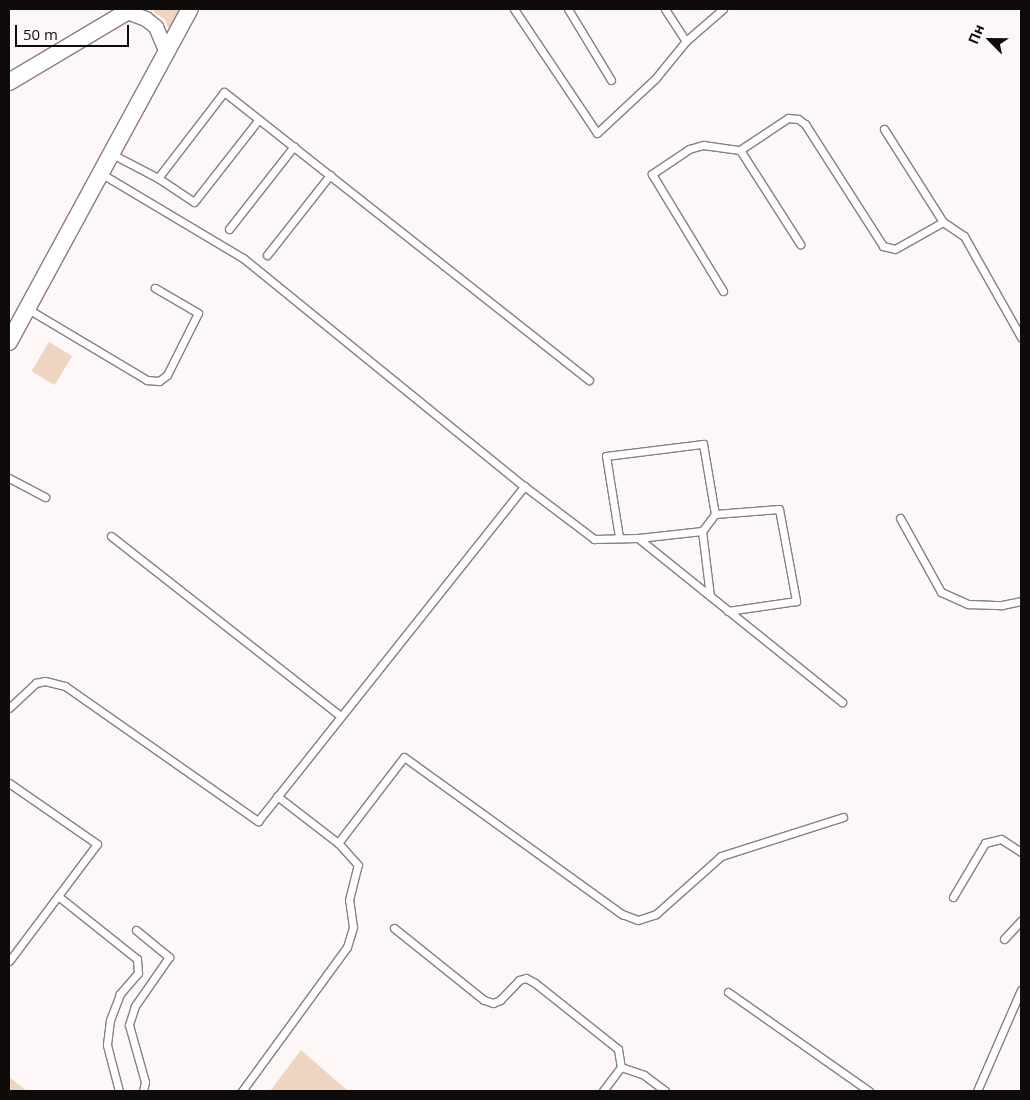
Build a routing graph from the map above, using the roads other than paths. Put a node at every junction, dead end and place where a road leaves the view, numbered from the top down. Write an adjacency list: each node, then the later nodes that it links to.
1 (190, 9): 8 (street)
2 (514, 9): 7 (lane)
3 (568, 9): 9 (lane)
4 (666, 9): 7 (lane)
5 (723, 9): 7 (lane)
6 (130, 10): 8 (street); 10 (street)
7 (686, 41)
8 (167, 53): 15 (street)
9 (611, 80)
10 (9, 82)
11 (259, 119): 13 (lane); 18 (lane); 18 (lane)
12 (884, 129): 19 (lane)
13 (294, 146): 17 (lane); 20 (lane)
14 (740, 150): 19 (lane); 21 (lane); 24 (lane)
15 (112, 154): 16 (street); 18 (lane)
16 (101, 174): 25 (street); 30 (lane)
17 (330, 175): 22 (lane); 28 (lane)
18 (158, 178)
19 (943, 222): 26 (lane)
20 (229, 229)
21 (800, 244)
22 (266, 254)
23 (154, 288): 25 (lane)
24 (723, 291)
25 (27, 308): 27 (street)
26 (1021, 337)
27 (9, 342)
28 (589, 380)
29 (9, 478): 31 (lane)
30 (524, 486): 36 (lane); 43 (lane)
31 (45, 497)
32 (715, 514): 34 (lane); 36 (lane); 40 (lane)
33 (900, 518): 39 (lane)
34 (702, 531): 37 (lane); 38 (lane)
35 (111, 536): 43 (lane)
36 (619, 537): 37 (lane)
37 (638, 538): 38 (lane)
38 (710, 596): 40 (lane)
39 (1021, 601)
40 (728, 611): 41 (lane)
41 (842, 702)
42 (9, 708): 45 (lane)
43 (339, 715): 45 (lane)
44 (9, 783): 49 (lane)
45 (277, 796): 47 (lane)
46 (843, 816): 47 (lane)
47 (338, 843): 61 (lane)
48 (1021, 852): 50 (lane)
49 (58, 896): 55 (lane); 59 (lane)
50 (953, 897)
51 (1021, 921): 54 (lane)
52 (394, 928): 58 (lane)
53 (136, 930): 60 (lane)
54 (1004, 939)
55 (9, 961)
56 (1021, 990): 65 (lane)
57 (728, 992): 64 (lane)
58 (622, 1068): 62 (lane); 63 (lane)
59 (119, 1091)
60 (143, 1091)
61 (242, 1091)
62 (604, 1091)
63 (665, 1091)
64 (869, 1091)
65 (977, 1091)

